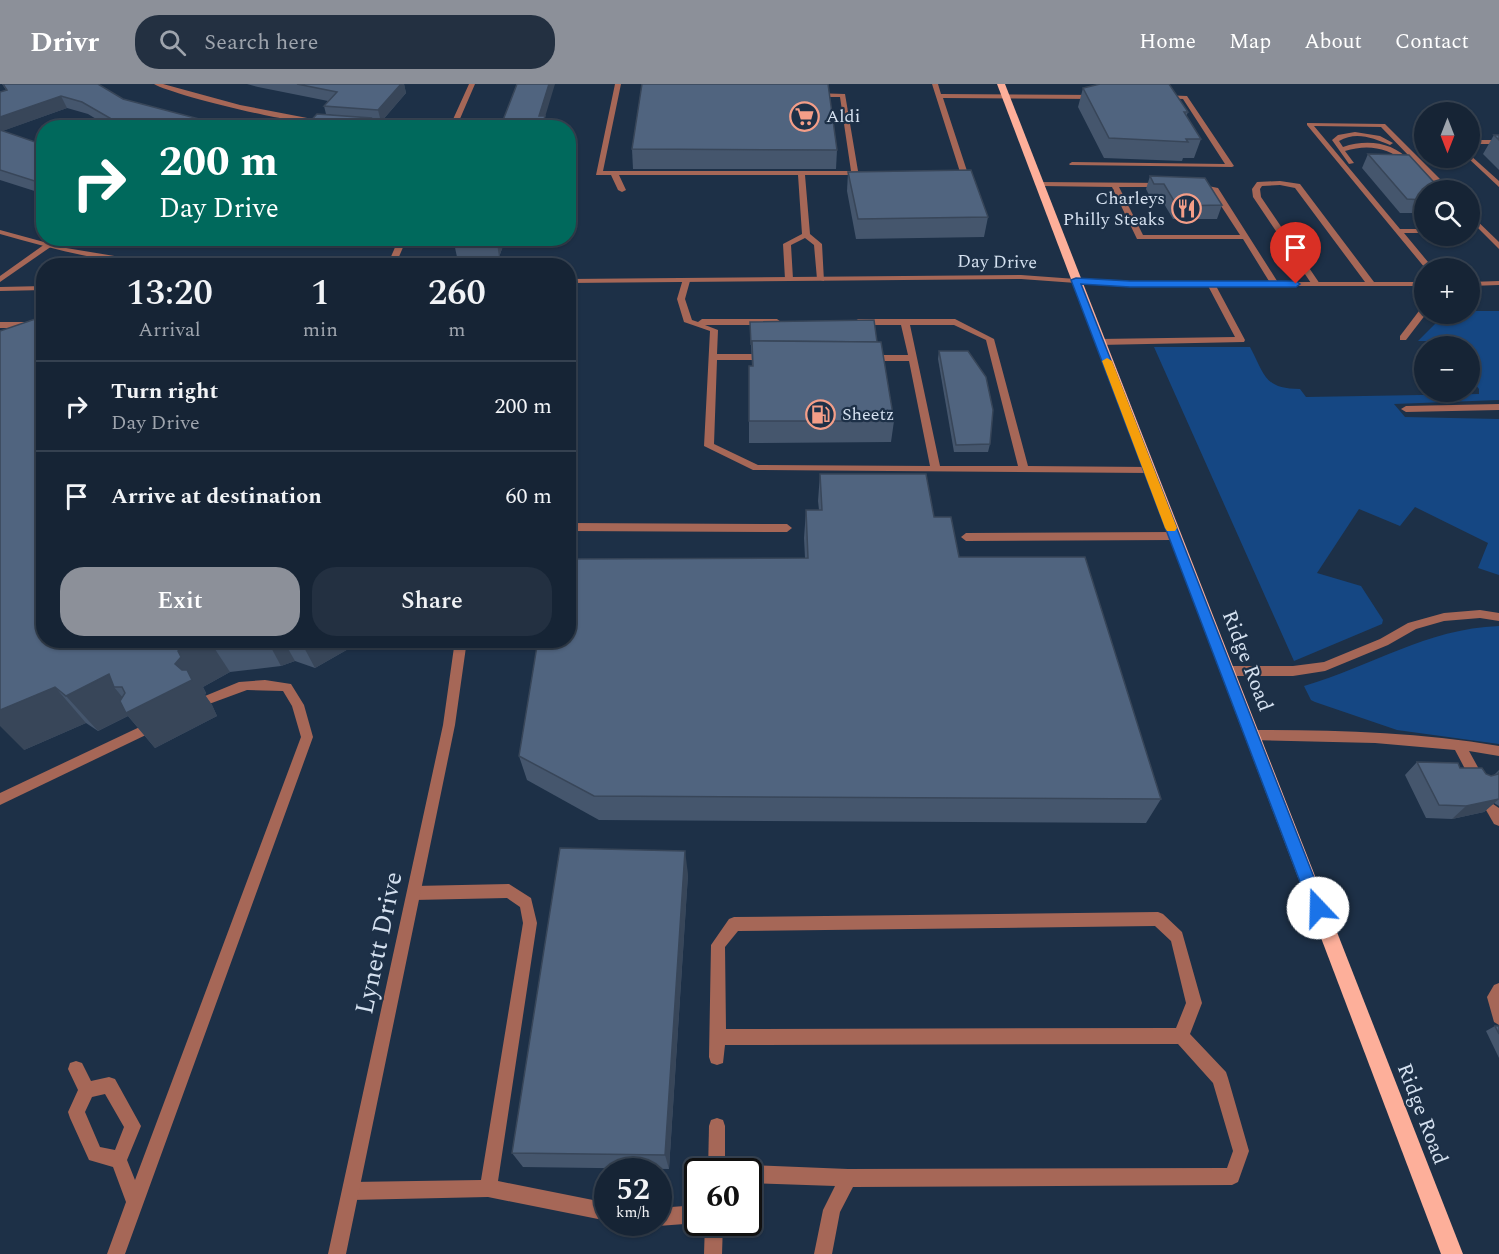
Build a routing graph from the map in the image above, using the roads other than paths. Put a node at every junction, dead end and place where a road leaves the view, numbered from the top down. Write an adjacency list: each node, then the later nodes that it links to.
1 (157, 84): 11 (street)
2 (472, 84): 12 (street)
3 (618, 84): 19 (street)
4 (935, 84): 7 (street)
5 (1001, 84): 8 (main road, Ridge Road)
6 (801, 95): 20 (street)
7 (939, 96): 8 (street); 23 (street)
8 (1006, 96): 9 (street); 26 (main road, Ridge Road)
9 (1101, 97)
10 (1149, 97): 17 (street)
11 (311, 120)
12 (456, 120)
13 (1480, 142): 14 (street)
14 (1499, 142)
15 (1341, 150): 16 (street); 16 (street); 32 (street)
16 (1397, 151): 24 (street)
17 (1072, 164)
18 (1480, 167): 30 (street)
19 (614, 173): 22 (street); 31 (street)
20 (855, 173): 21 (street); 22 (street)
21 (876, 173)
22 (801, 174): 39 (street)
23 (942, 174)
24 (1425, 180)
25 (1436, 180): 32 (street)
26 (1041, 184): 27 (street); 50 (main road, Ridge Road)
27 (1115, 185): 28 (street); 40 (street)
28 (1170, 185)
29 (1191, 185): 40 (street)
30 (1499, 185)
31 (622, 190)
32 (1384, 215): 34 (street)
33 (1480, 227): 38 (street)
34 (1398, 231): 35 (street); 45 (street)
35 (1414, 231)
36 (0, 232): 41 (street)
37 (1480, 232): 38 (street)
38 (1485, 232): 43 (street)
39 (806, 235): 46 (street); 47 (street)
40 (1244, 237): 54 (street)
41 (36, 242)
42 (48, 246): 44 (street); 48 (street)
43 (1499, 247)
44 (122, 258)
45 (1421, 258)
46 (789, 279): 47 (street, Day Drive); 49 (street, Day Drive)
47 (821, 279): 50 (street, Day Drive)
48 (0, 280)
49 (686, 280): 51 (street, Day Drive); 61 (street)
50 (1076, 280): 53 (street, Day Drive); 69 (main road, Ridge Road)
51 (576, 281)
52 (1499, 283): 58 (street)
53 (1210, 284): 54 (street, Day Drive); 69 (street)
54 (1275, 284): 55 (street, Day Drive)
55 (1316, 284): 56 (street, Day Drive); 56 (street)
56 (1371, 284): 57 (street, Day Drive)
57 (1414, 284)
58 (1480, 284)
59 (36, 288): 60 (street)
60 (0, 289)
61 (688, 322): 62 (street); 70 (street)
62 (791, 322)
63 (848, 322): 64 (street)
64 (905, 322): 73 (street); 77 (street)
65 (1414, 324): 68 (street)
66 (0, 325): 67 (street)
67 (36, 326)
68 (1403, 338)
69 (1099, 342): 78 (main road, Ridge Road)
70 (713, 357): 71 (street); 76 (street)
71 (772, 357)
72 (854, 358): 73 (street)
73 (912, 358): 76 (street)
74 (1499, 407): 75 (street)
75 (1406, 409)
76 (936, 469): 77 (street)
77 (1024, 469): 78 (street)
78 (1149, 470): 81 (main road, Ridge Road)
79 (576, 527): 80 (street)
80 (787, 528)
81 (1174, 536): 82 (street); 85 (main road, Ridge Road)
82 (966, 537)
83 (1499, 616): 85 (street)
84 (460, 648): 93 (street, Lynett Drive)
85 (1226, 671): 88 (main road, Ridge Road)
86 (209, 699): 108 (street)
87 (146, 729): 92 (street)
88 (1251, 735): 89 (street); 115 (main road, Ridge Road)
89 (1460, 746): 90 (street); 91 (street)
90 (1499, 751)
91 (1478, 781)
92 (0, 799)
93 (414, 893): 106 (street); 107 (street, Lynett Drive)
94 (1499, 990): 95 (street)
95 (1499, 1017)
96 (1181, 1036): 97 (street); 97 (street); 105 (street)
97 (718, 1037): 98 (street)
98 (717, 1057)
99 (76, 1069): 100 (street)
100 (87, 1090): 103 (street); 103 (street)
101 (717, 1126): 102 (street)
102 (716, 1158)
103 (119, 1160): 108 (street)
104 (762, 1175): 105 (street)
105 (848, 1178): 114 (street)
106 (488, 1188): 107 (street); 109 (street)
107 (351, 1191): 112 (street, Lynett Drive)
108 (135, 1202): 111 (street)
109 (594, 1209)
110 (714, 1236): 113 (street)
111 (116, 1254)
112 (338, 1254)
113 (713, 1254)
114 (823, 1254)
115 (1452, 1254)

